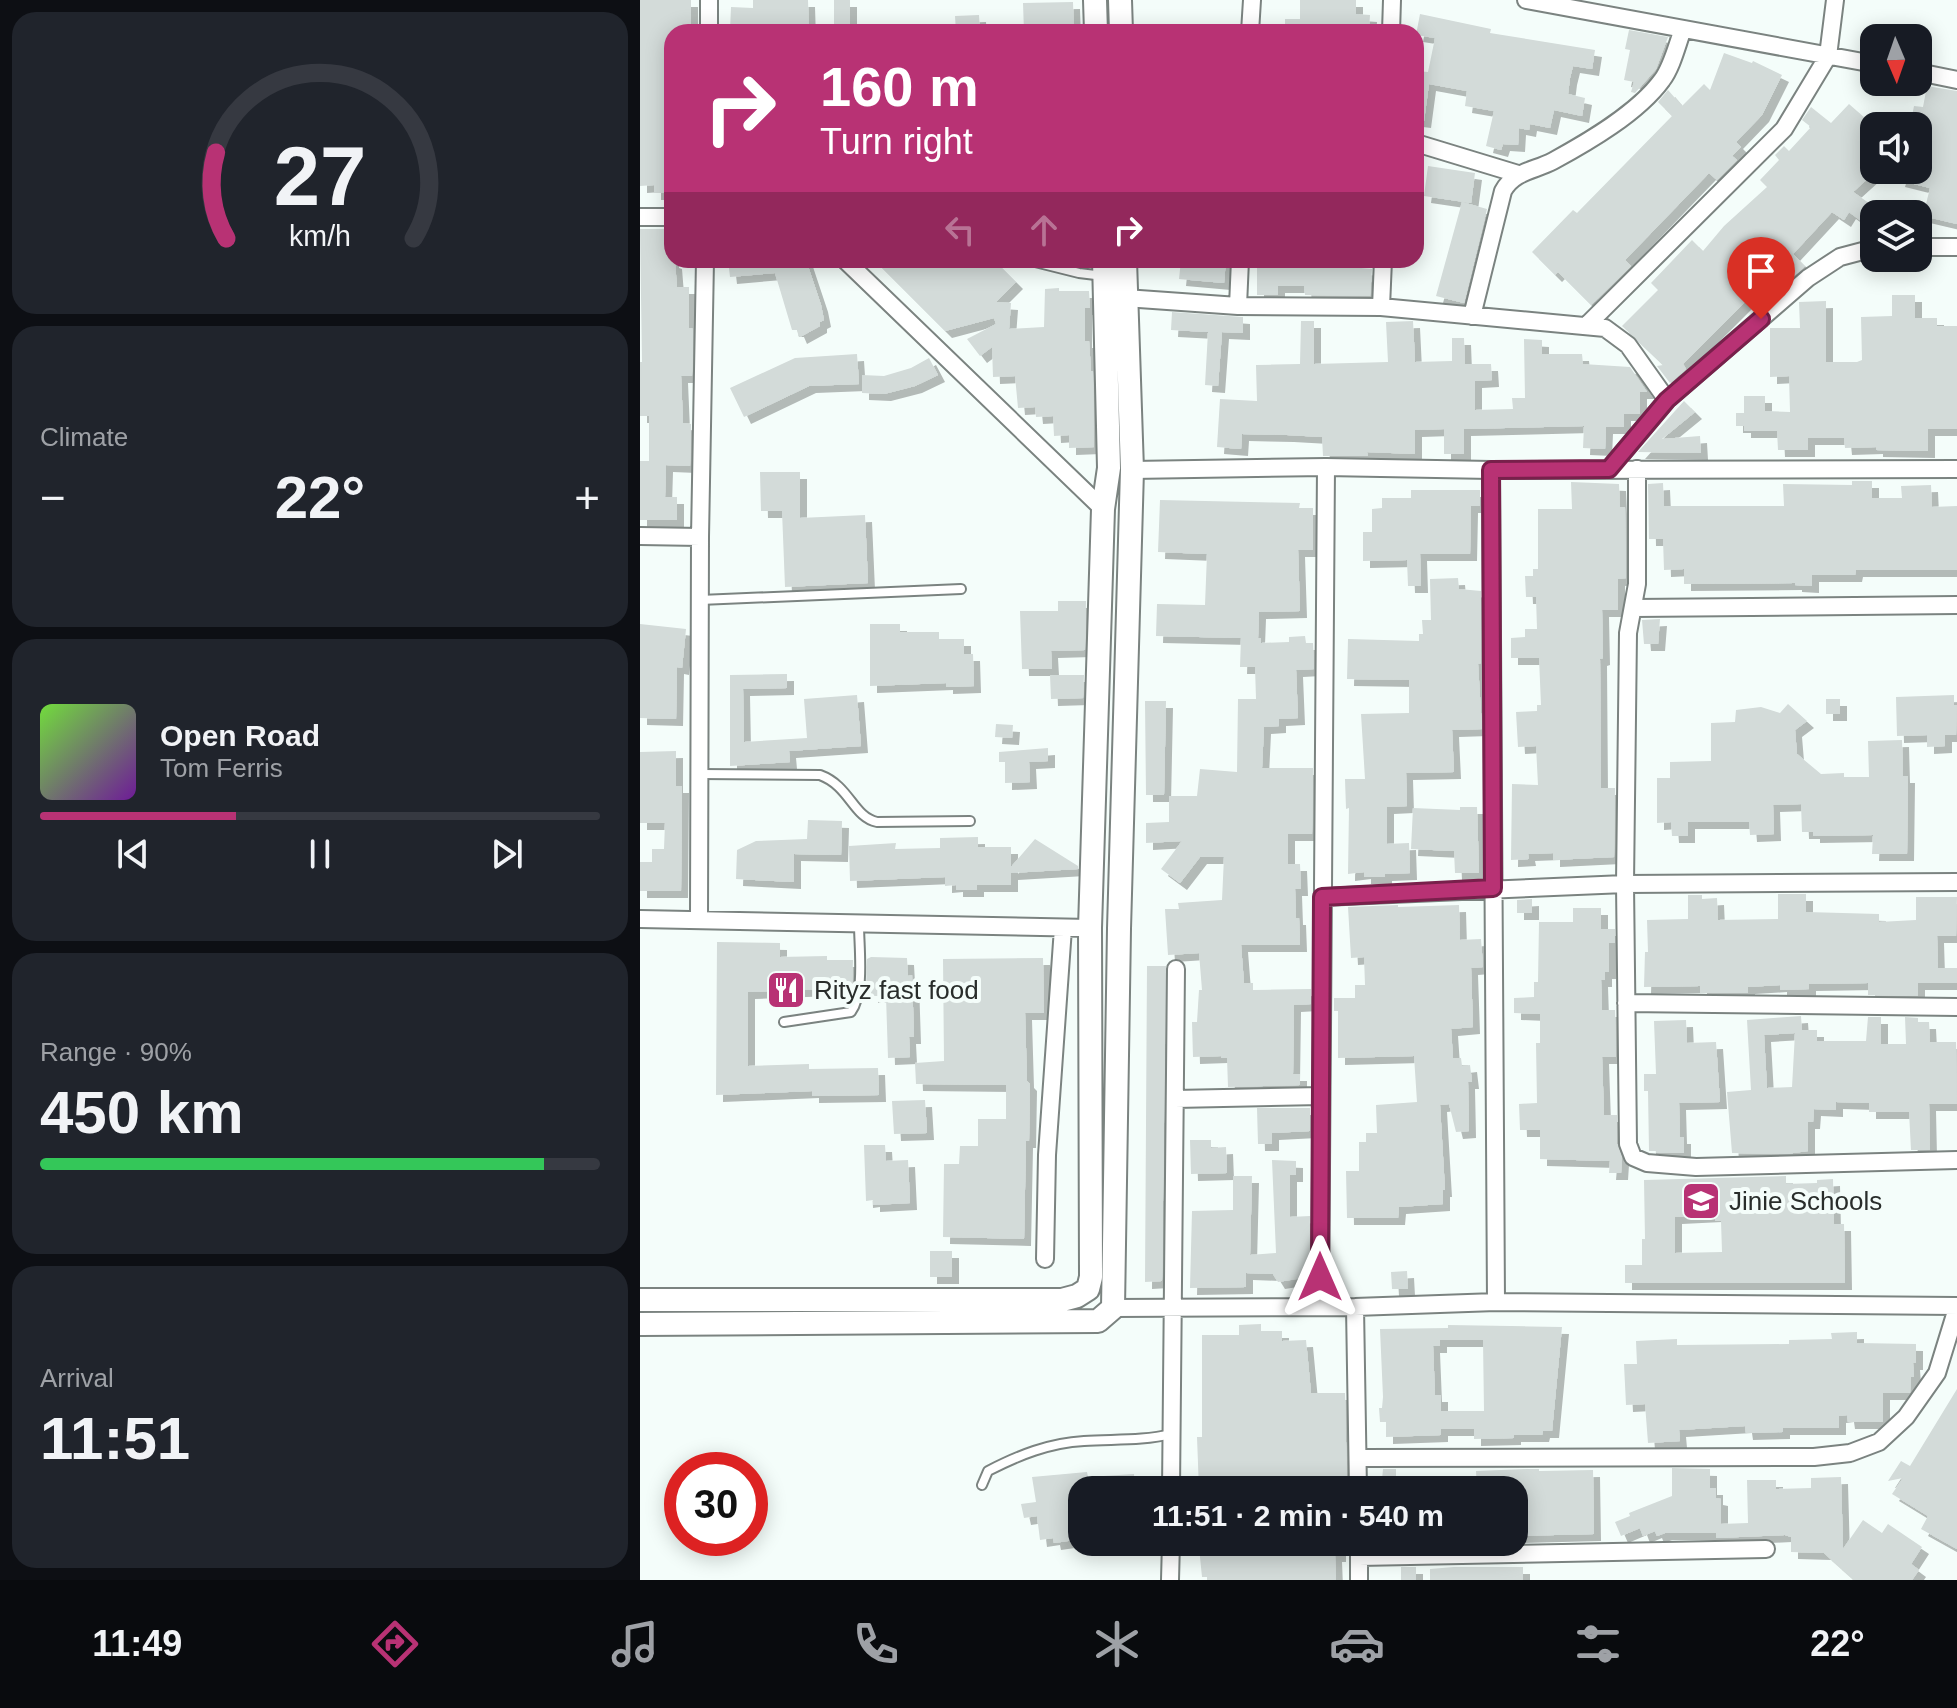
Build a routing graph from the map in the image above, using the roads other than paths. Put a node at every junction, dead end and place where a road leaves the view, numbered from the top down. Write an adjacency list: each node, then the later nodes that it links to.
1 (709, 0): 8 (street)
2 (1095, 0): 9 (street)
3 (1120, 0): 10 (street)
4 (1252, 0): 11 (street)
5 (1392, 0): 12 (street)
6 (1526, 0): 13 (street)
7 (1835, 0): 14 (street)
8 (709, 24)
9 (1096, 24)
10 (1121, 24)
11 (1250, 24)
12 (1391, 24)
13 (1683, 29): 14 (street); 19 (street)
14 (1828, 56): 15 (street); 36 (street)
15 (1860, 62)
16 (1932, 75): 17 (street)
17 (1957, 80)
18 (1424, 145): 19 (street)
19 (1518, 174): 35 (street)
20 (640, 217): 21 (street)
21 (664, 217)
22 (1932, 247): 23 (street)
23 (1957, 247)
24 (1860, 252): 37 (street)
25 (705, 268): 46 (street)
26 (853, 268): 44 (street)
27 (1059, 268): 28 (lane)
28 (1104, 268): 44 (street)
29 (1125, 268): 32 (street)
30 (1240, 268): 33 (street)
31 (1383, 268): 34 (street)
32 (1125, 298): 33 (street); 42 (street)
33 (1238, 306): 34 (street)
34 (1381, 307): 35 (street)
35 (1472, 316): 36 (street)
36 (1586, 326): 37 (street)
37 (1667, 400): 39 (street)
38 (1326, 467): 42 (street); 43 (street); 58 (street)
39 (1609, 469): 40 (street); 43 (street)
40 (1637, 469): 41 (street); 50 (street)
41 (1957, 469)
42 (1132, 470): 52 (street)
43 (1491, 470): 57 (street)
44 (1103, 509): 53 (street)
45 (640, 536): 46 (street)
46 (700, 537): 48 (street)
47 (961, 589): 48 (lane)
48 (699, 600): 51 (street)
49 (1957, 605): 50 (street)
50 (1634, 608): 56 (street)
51 (699, 774): 54 (lane); 60 (street)
52 (1123, 787): 53 (street); 78 (street)
53 (1095, 788): 63 (street)
54 (970, 821)
55 (1957, 882): 56 (street)
56 (1625, 884): 57 (street); 65 (street)
57 (1493, 888): 58 (street); 74 (street)
58 (1322, 897): 68 (street)
59 (640, 919): 60 (street)
60 (699, 920): 61 (street)
61 (859, 923): 62 (street); 67 (lane)
62 (1063, 928): 63 (street); 71 (street)
63 (1090, 928): 73 (street)
64 (1176, 969): 69 (street)
65 (1626, 1003): 66 (street); 70 (street)
66 (1957, 1007)
67 (784, 1022)
68 (1321, 1096): 69 (street); 75 (street)
69 (1175, 1099): 79 (street)
70 (1957, 1160)
71 (1045, 1259)
72 (640, 1300): 73 (street)
73 (908, 1300): 81 (street)
74 (1496, 1302): 76 (street); 77 (street)
75 (1320, 1307): 76 (street); 79 (street)
76 (1355, 1307): 83 (street)
77 (1957, 1307): 83 (street)
78 (1113, 1308): 79 (street); 81 (street)
79 (1172, 1308): 82 (street)
80 (640, 1324): 81 (street)
81 (908, 1324)
82 (1171, 1434): 84 (street); 86 (lane)
83 (1358, 1458): 85 (street)
84 (1171, 1476)
85 (1358, 1476)
86 (982, 1485)
87 (1528, 1549): 88 (street)
88 (1766, 1549)
89 (1171, 1556): 91 (street)
90 (1359, 1556): 92 (street)
91 (1170, 1580)
92 (1359, 1580)

